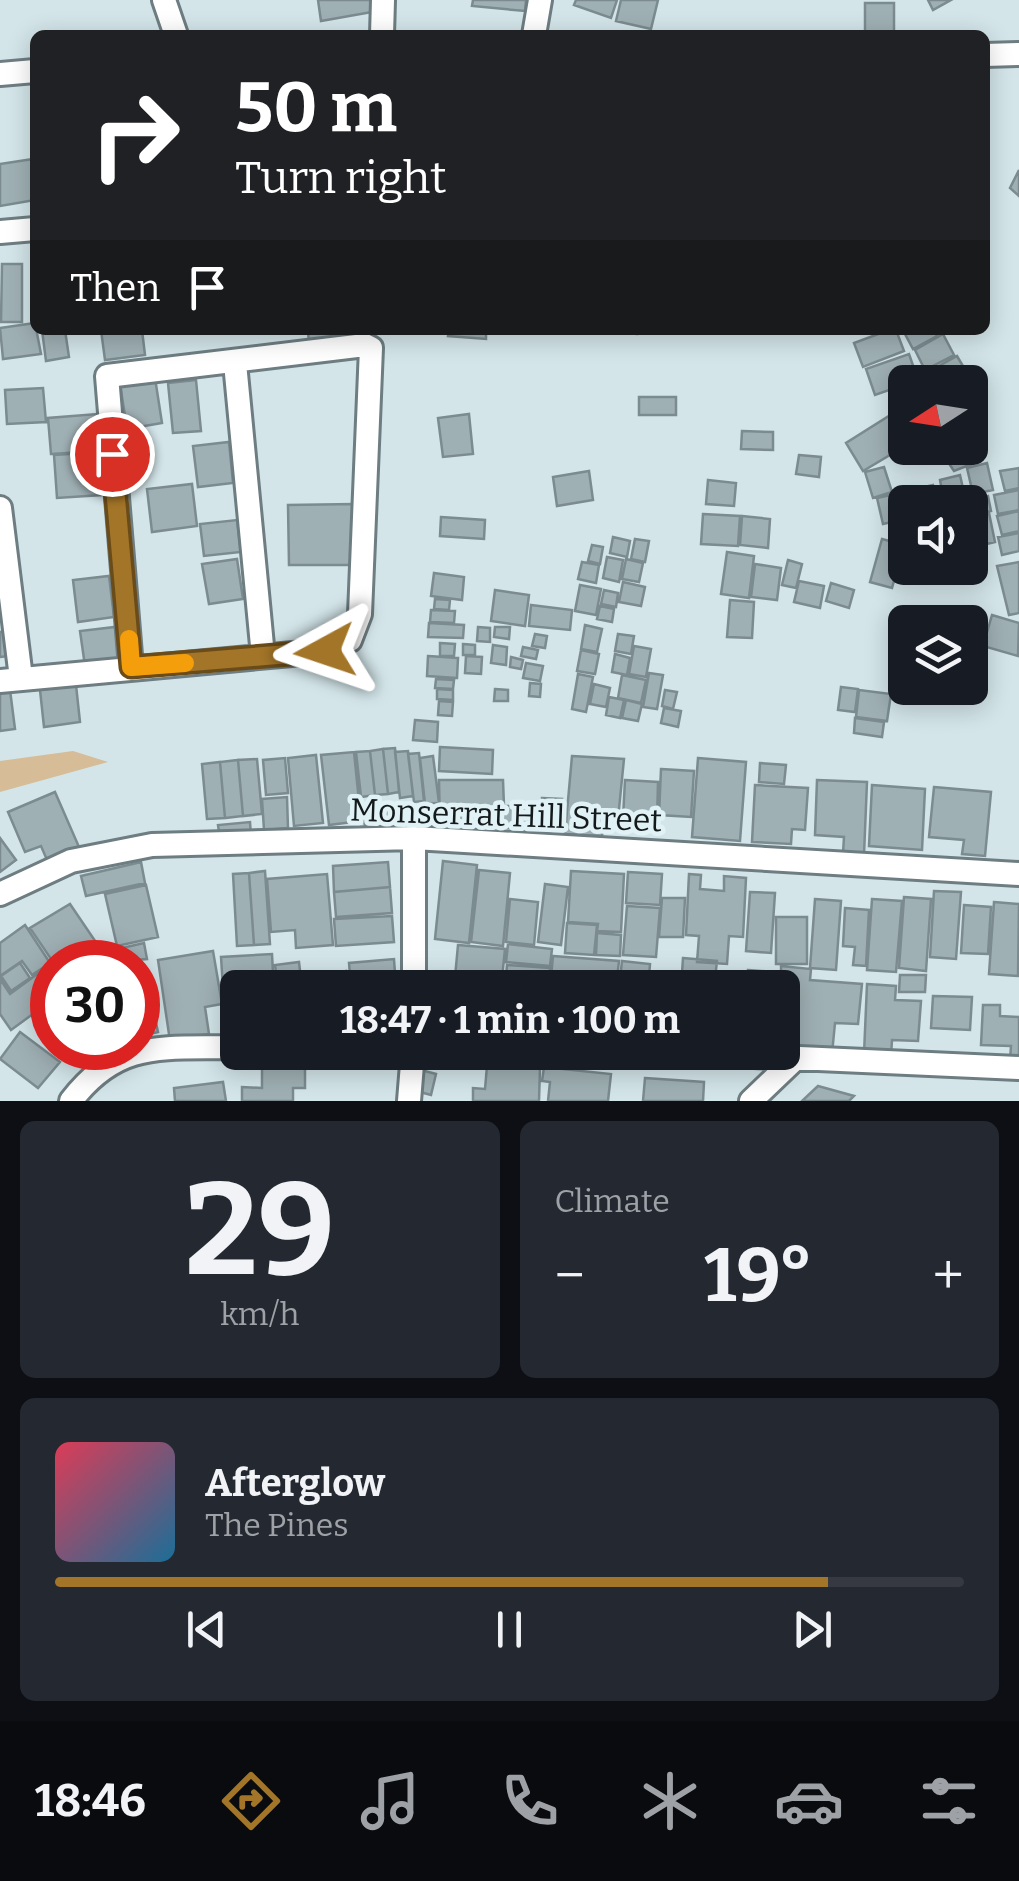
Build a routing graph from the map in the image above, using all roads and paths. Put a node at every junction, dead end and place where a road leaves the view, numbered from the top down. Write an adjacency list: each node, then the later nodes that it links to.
1 (164, 0): 4 (street)
2 (383, 0): 5 (street)
3 (540, 0): 6 (street)
4 (174, 30)
5 (382, 30)
6 (535, 30)
7 (1019, 54): 8 (street)
8 (990, 55)
9 (30, 71): 10 (street)
10 (0, 74)
11 (30, 229): 12 (street)
12 (0, 232)
13 (234, 363): 15 (street); 15 (street); 16 (street)
14 (0, 508): 17 (street)
15 (263, 656): 16 (street)
16 (131, 667): 17 (street)
17 (10, 680)
18 (414, 838): 19 (street, Monserrat Hill Street); 20 (street, Monserrat Hill Street); 21 (street)
19 (1019, 874)
20 (0, 894)
21 (414, 970)
22 (220, 1047): 27 (street)
23 (800, 1058): 24 (street)
24 (1019, 1068)
25 (412, 1070): 28 (street)
26 (783, 1070): 29 (street)
27 (70, 1101)
28 (409, 1101)
29 (751, 1101)

